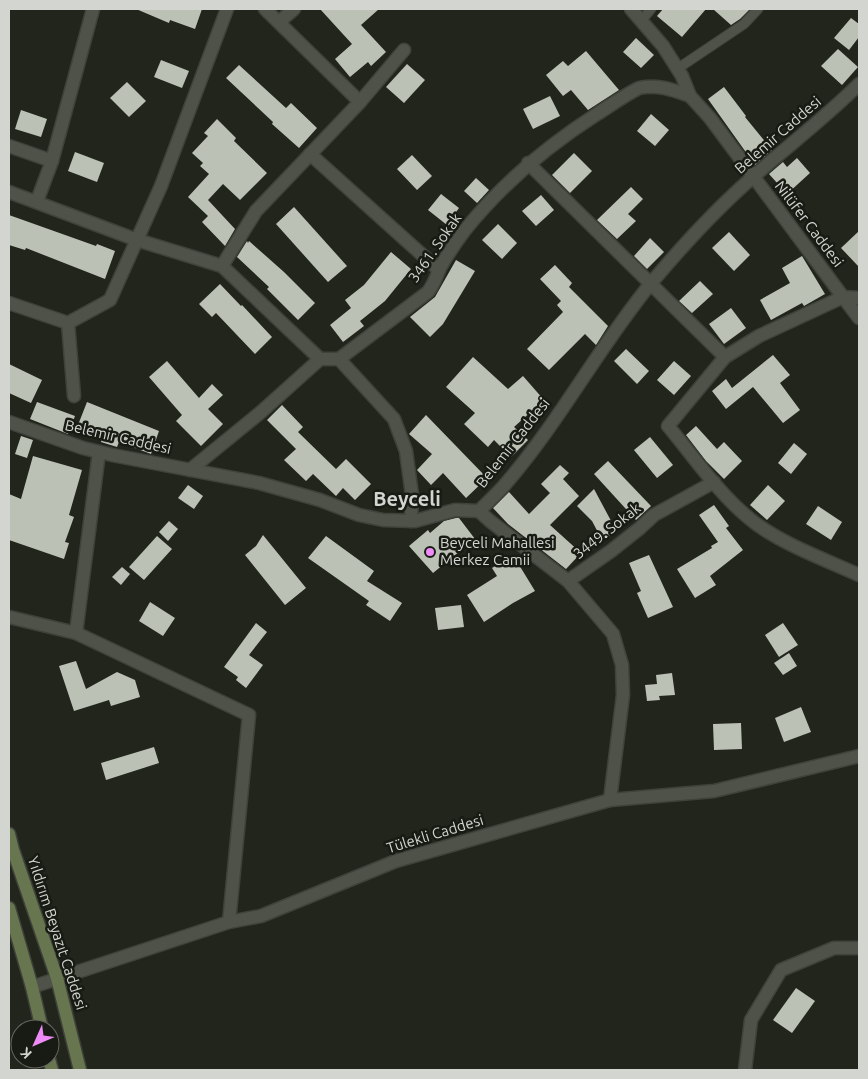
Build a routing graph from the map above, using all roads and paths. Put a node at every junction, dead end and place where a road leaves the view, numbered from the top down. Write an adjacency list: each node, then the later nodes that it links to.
1 (93, 9): 17 (street)
2 (227, 9): 22 (street)
3 (265, 9): 9 (street)
4 (294, 9): 9 (street)
5 (631, 9): 8 (street, Nilüfer Caddesi)
6 (651, 9): 8 (lane)
7 (758, 9): 11 (lane)
8 (642, 20): 11 (street, Nilüfer Caddesi)
9 (279, 22): 14 (street)
10 (404, 50): 14 (street)
11 (677, 69): 13 (street, Nilüfer Caddesi)
12 (859, 84): 19 (street, Belemir Caddesi)
13 (690, 96): 18 (street, 3461. Sokak); 19 (street, Nilüfer Caddesi)
14 (360, 102): 16 (street)
15 (9, 146): 17 (street)
16 (310, 154): 23 (street); 24 (street)
17 (52, 161): 21 (street)
18 (528, 163): 24 (street, 3461. Sokak); 25 (street)
19 (753, 176): 25 (street, Belemir Caddesi); 26 (street, Nilüfer Caddesi)
20 (9, 192): 21 (street)
21 (37, 201): 22 (street)
22 (137, 240): 23 (street); 30 (street)
23 (222, 266): 32 (street)
24 (439, 270): 33 (street, 3461. Sokak)
25 (651, 284): 31 (street); 39 (street, Belemir Caddesi)
26 (844, 297): 27 (street); 29 (street, Nilüfer Caddesi); 31 (street)
27 (859, 298)
28 (9, 303): 30 (street)
29 (859, 318)
30 (68, 323): 34 (street)
31 (726, 357): 38 (street)
32 (320, 359): 33 (street); 37 (street)
33 (339, 359): 40 (street)
34 (74, 396)
35 (9, 422): 36 (street, Belemir Caddesi)
36 (99, 452): 37 (street, Belemir Caddesi); 44 (street)
37 (190, 470): 40 (street, Belemir Caddesi)
38 (714, 482): 41 (street); 42 (street, 3449. Sokak)
39 (479, 511): 40 (street, Belemir Caddesi); 42 (street)
40 (411, 521)
41 (859, 575)
42 (568, 581): 46 (street)
43 (9, 617): 44 (street)
44 (76, 634): 49 (street)
45 (859, 756): 46 (street, Tülekli Caddesi)
46 (610, 800): 49 (street, Tülekli Caddesi)
47 (9, 834): 51 (main road, Yıldırım Beyazıt Caddesi)
48 (9, 908): 52 (main road)
49 (229, 922): 51 (street, Tülekli Caddesi)
50 (859, 948): 55 (street)
51 (57, 978): 52 (street, Tülekli Caddesi); 54 (main road, Yıldırım Beyazıt Caddesi)
52 (32, 987): 53 (main road)
53 (40, 1019)
54 (80, 1070)
55 (745, 1070)

